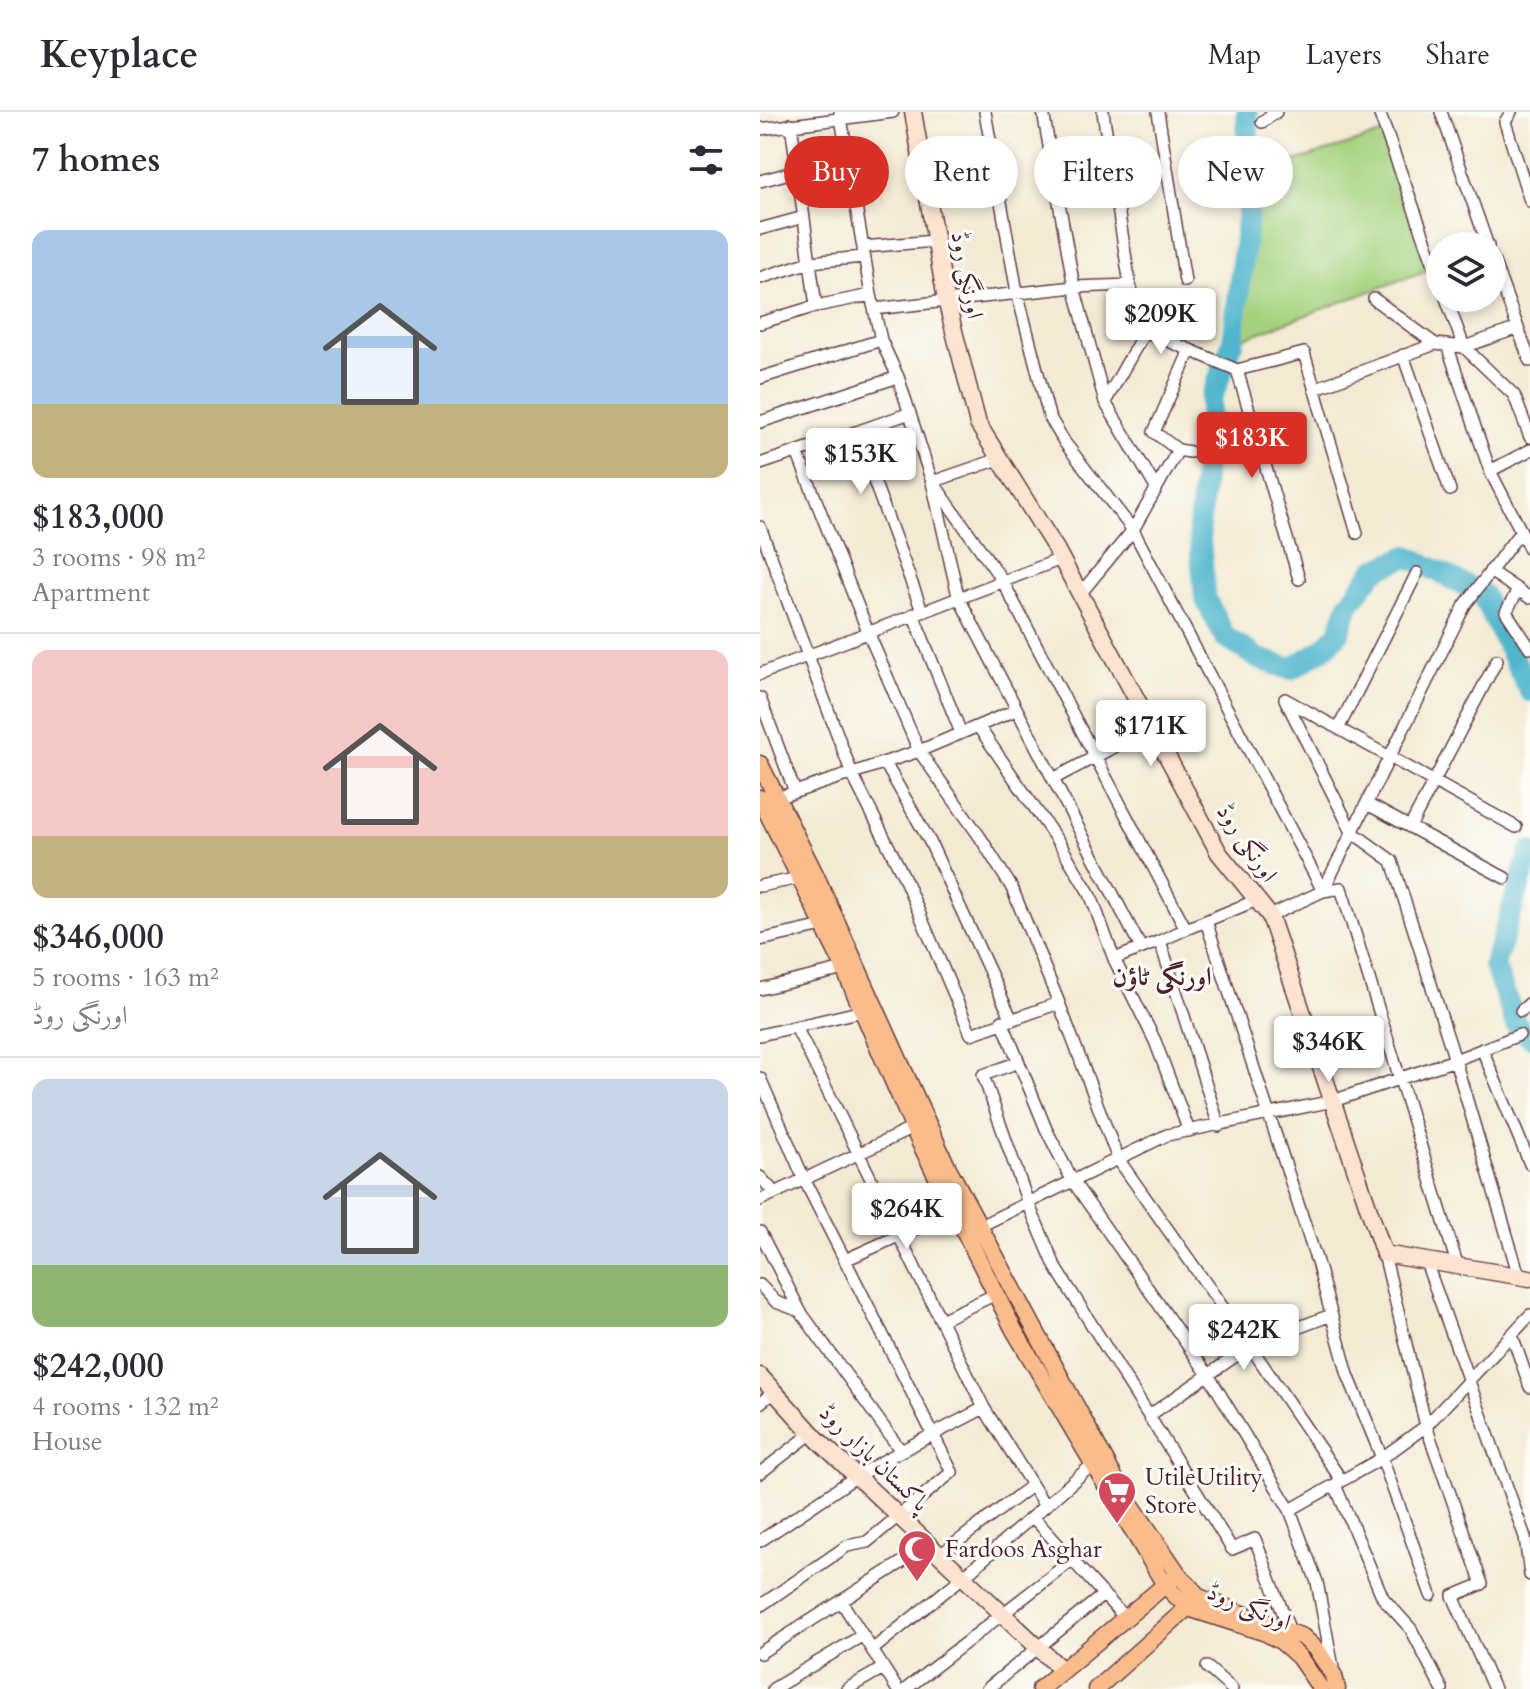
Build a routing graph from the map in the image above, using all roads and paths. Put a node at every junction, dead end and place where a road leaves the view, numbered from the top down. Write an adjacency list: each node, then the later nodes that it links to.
1 (893, 112): 11 (street)
2 (913, 112): 23 (street, اورنگی روڈ)
3 (985, 112): 31 (street)
4 (1043, 112): 30 (street)
5 (1103, 112): 29 (street)
6 (1158, 112): 28 (street)
7 (1276, 112): 12 (street)
8 (1379, 112): 24 (street)
9 (1441, 112): 22 (street)
10 (1511, 112): 18 (street)
11 (841, 114): 13 (street); 25 (street)
12 (1262, 122)
13 (791, 124): 14 (street); 15 (street)
14 (760, 129)
15 (793, 136)
16 (784, 175): 17 (street)
17 (760, 181)
18 (1530, 201)
19 (803, 208): 20 (street)
20 (804, 217): 21 (street); 26 (street)
21 (760, 229)
22 (1483, 232)
23 (935, 241): 25 (street); 35 (street, اورنگی روڈ)
24 (1426, 242)
25 (864, 252): 26 (street); 32 (street)
26 (810, 262): 27 (street); 36 (street)
27 (760, 278)
28 (1185, 281)
29 (1130, 285): 30 (street); 41 (street)
30 (1074, 287): 31 (street); 52 (street)
31 (1017, 292): 35 (street); 66 (street)
32 (871, 295): 36 (street); 37 (street)
33 (1506, 295): 40 (street)
34 (1374, 299): 43 (street)
35 (946, 300): 37 (street); 59 (street, اورنگی روڈ)
36 (816, 306): 39 (street)
37 (874, 309): 42 (street)
38 (1451, 312): 44 (street)
39 (760, 323)
40 (1518, 328): 44 (street); 47 (street)
41 (1145, 331): 45 (street); 52 (street)
42 (881, 340): 49 (street); 50 (street)
43 (1441, 344): 44 (street); 46 (street); 61 (street)
44 (1464, 347): 55 (street)
45 (1190, 350): 48 (street); 63 (street)
46 (1403, 355): 51 (street); 64 (street)
47 (1530, 361)
48 (1237, 370): 51 (street); 73 (street)
49 (898, 377): 53 (street); 54 (street)
50 (760, 378)
51 (1314, 389): 68 (street)
52 (1105, 402): 63 (street)
53 (910, 413): 56 (street); 62 (street)
54 (760, 422)
55 (1529, 428)
56 (856, 432): 58 (street); 79 (street)
57 (1530, 450): 61 (street)
58 (797, 452): 60 (street); 80 (street)
59 (999, 459): 62 (street); 70 (street, اورنگی روڈ)
60 (760, 464)
61 (1490, 471): 67 (street)
62 (932, 482): 74 (street); 77 (street)
63 (1156, 488): 66 (street)
64 (1450, 490)
65 (760, 527): 82 (street)
66 (1133, 530): 76 (street); 109 (street)
67 (1521, 531): 69 (street); 71 (street)
68 (1357, 533)
69 (1530, 550)
70 (1061, 559): 74 (street); 76 (street, اورنگی روڈ)
71 (1490, 572): 75 (street); 92 (street)
72 (1417, 573): 89 (street)
73 (1299, 579)
74 (1002, 580): 77 (street); 93 (street)
75 (1518, 590): 78 (street); 81 (street)
76 (1080, 594): 88 (street, اورنگی روڈ)
77 (958, 596): 79 (street); 86 (street)
78 (1530, 598)
79 (917, 612): 80 (street); 90 (street)
80 (868, 632): 82 (street); 91 (street)
81 (1530, 648)
82 (809, 655): 84 (street); 96 (street)
83 (1497, 660): 98 (street)
84 (760, 674)
85 (760, 698): 99 (street)
86 (1016, 710): 87 (street); 97 (street)
87 (978, 726): 90 (street); 118 (street)
88 (1152, 727): 93 (street); 110 (street, اورنگی روڈ)
89 (1339, 727): 92 (street); 105 (street)
90 (961, 733): 91 (street)
91 (919, 751): 94 (street); 121 (street)
92 (1391, 755): 98 (street); 101 (street)
93 (1094, 757): 97 (street); 114 (street)
94 (885, 763): 96 (street); 123 (street)
95 (760, 764): 100 (main road)
96 (852, 774): 99 (street); 123 (street)
97 (1053, 779): 117 (street)
98 (1434, 780): 102 (street); 103 (street)
99 (795, 792): 100 (street)
100 (769, 798): 104 (main road); 147 (main road)
101 (1367, 804): 102 (street); 105 (street)
102 (1410, 827): 107 (street)
103 (1516, 827)
104 (768, 830): 106 (main road)
105 (1352, 832): 109 (street); 128 (street)
106 (800, 878): 108 (street); 113 (main road)
107 (1505, 878)
108 (760, 886)
109 (1323, 891): 111 (street); 131 (street)
110 (1257, 900): 111 (street, اورنگی روڈ); 112 (street)
111 (1270, 916): 132 (street, اورنگی روڈ)
112 (1206, 921): 114 (street); 133 (street)
113 (823, 926): 115 (street); 119 (main road)
114 (1186, 929): 116 (street)
115 (760, 940)
116 (1160, 941): 117 (street); 134 (street)
117 (1141, 948): 118 (street)
118 (1114, 959): 136 (street)
119 (844, 969): 120 (street); 122 (main road)
120 (760, 989)
121 (1059, 1003): 123 (street); 138 (street)
122 (863, 1011): 124 (street); 135 (main road)
123 (1007, 1021): 129 (street)
124 (796, 1027): 125 (street); 137 (street)
125 (760, 1035)
126 (1519, 1035): 127 (street)
127 (1482, 1049): 128 (street); 139 (street)
128 (1455, 1060): 131 (street); 154 (street)
129 (1019, 1062): 142 (street); 145 (street)
130 (760, 1078): 141 (street)
131 (1401, 1078): 132 (street); 153 (street)
132 (1333, 1101): 133 (street); 150 (street, اورنگی روڈ)
133 (1269, 1116): 134 (street); 158 (street)
134 (1219, 1126): 136 (street)
135 (913, 1128): 137 (street); 146 (main road)
136 (1189, 1131): 138 (street)
137 (860, 1153): 141 (street); 149 (street)
138 (1118, 1159): 142 (street); 162 (street)
139 (1530, 1164)
140 (760, 1177): 143 (street)
141 (804, 1179): 143 (street); 151 (street)
142 (1072, 1180): 145 (street); 164 (street)
143 (775, 1193): 144 (street)
144 (760, 1200)
145 (1028, 1203): 147 (street); 170 (street)
146 (954, 1211): 149 (street); 156 (main road)
147 (980, 1226): 190 (main road)
148 (760, 1232): 157 (street)
149 (900, 1235): 151 (street); 160 (street)
150 (1384, 1254): 152 (street); 171 (street)
151 (845, 1260): 173 (street)
152 (1426, 1262): 153 (street); 165 (street)
153 (1458, 1267): 154 (street)
154 (1524, 1277)
155 (760, 1285): 157 (street)
156 (996, 1294): 160 (street); 176 (main road)
157 (800, 1311): 174 (street)
158 (1331, 1315): 162 (street); 175 (street)
159 (1530, 1315): 161 (street)
160 (941, 1320): 169 (street)
161 (1512, 1335): 165 (street); 166 (street)
162 (1250, 1346): 164 (street); 179 (street)
163 (760, 1376): 167 (street, پاکستان بازار روڈ)
164 (1209, 1376): 170 (street); 182 (street)
165 (1467, 1383): 171 (street); 188 (street)
166 (1530, 1387)
167 (774, 1392): 168 (street); 172 (street, پاکستان بازار روڈ)
168 (760, 1403)
169 (984, 1408): 173 (street); 180 (street)
170 (1150, 1415): 198 (street)
171 (1426, 1426): 175 (street); 218 (street)
172 (812, 1433): 177 (street); 178 (street, پاکستان بازار روڈ)
173 (933, 1434): 174 (street); 183 (street)
174 (901, 1451): 178 (street)
175 (1382, 1458): 179 (street); 192 (street)
176 (1092, 1465): 181 (street); 190 (main road)
177 (760, 1473)
178 (857, 1476): 183 (street, پاکستان بازار روڈ); 185 (street)
179 (1338, 1483): 182 (street); 217 (street)
180 (1032, 1485): 181 (street); 186 (street)
181 (1045, 1506): 184 (street)
182 (1290, 1510): 207 (street)
183 (899, 1516): 186 (street, پاکستان بازار روڈ); 195 (street)
184 (1033, 1517): 187 (street); 189 (street)
185 (760, 1541)
186 (935, 1550): 189 (street, پاکستان بازار روڈ); 193 (street)
187 (1072, 1560): 191 (street); 196 (street)
188 (1530, 1575)
189 (963, 1577): 196 (street, پاکستان بازار روڈ); 201 (street)
190 (1172, 1580): 194 (main road); 197 (main road)
191 (1103, 1595): 197 (street); 200 (street)
192 (1431, 1595)
193 (841, 1601): 199 (street); 202 (street)
194 (1194, 1603): 198 (main road); 203 (main road, اورنگی روڈ); 208 (main road)
195 (760, 1606)
196 (1002, 1614): 200 (street, پاکستان بازار روڈ); 212 (street)
197 (1125, 1618): 206 (main road)
198 (1290, 1632): 203 (street); 207 (main road)
199 (863, 1635): 201 (street); 209 (street)
200 (1037, 1646): 206 (street, پاکستان بازار روڈ); 213 (street)
201 (872, 1650): 205 (street)
202 (760, 1653)
203 (1299, 1657): 216 (main road, اورنگی روڈ)
204 (1207, 1667): 215 (street)
205 (883, 1668): 210 (street); 211 (street)
206 (1062, 1670): 214 (main road)
207 (1336, 1682)
208 (1105, 1687)
209 (773, 1689)
210 (847, 1689)
211 (897, 1689)
212 (906, 1689)
213 (987, 1689)
214 (1040, 1689)
215 (1232, 1689)
216 (1321, 1689)
217 (1442, 1689)
218 (1494, 1689)

